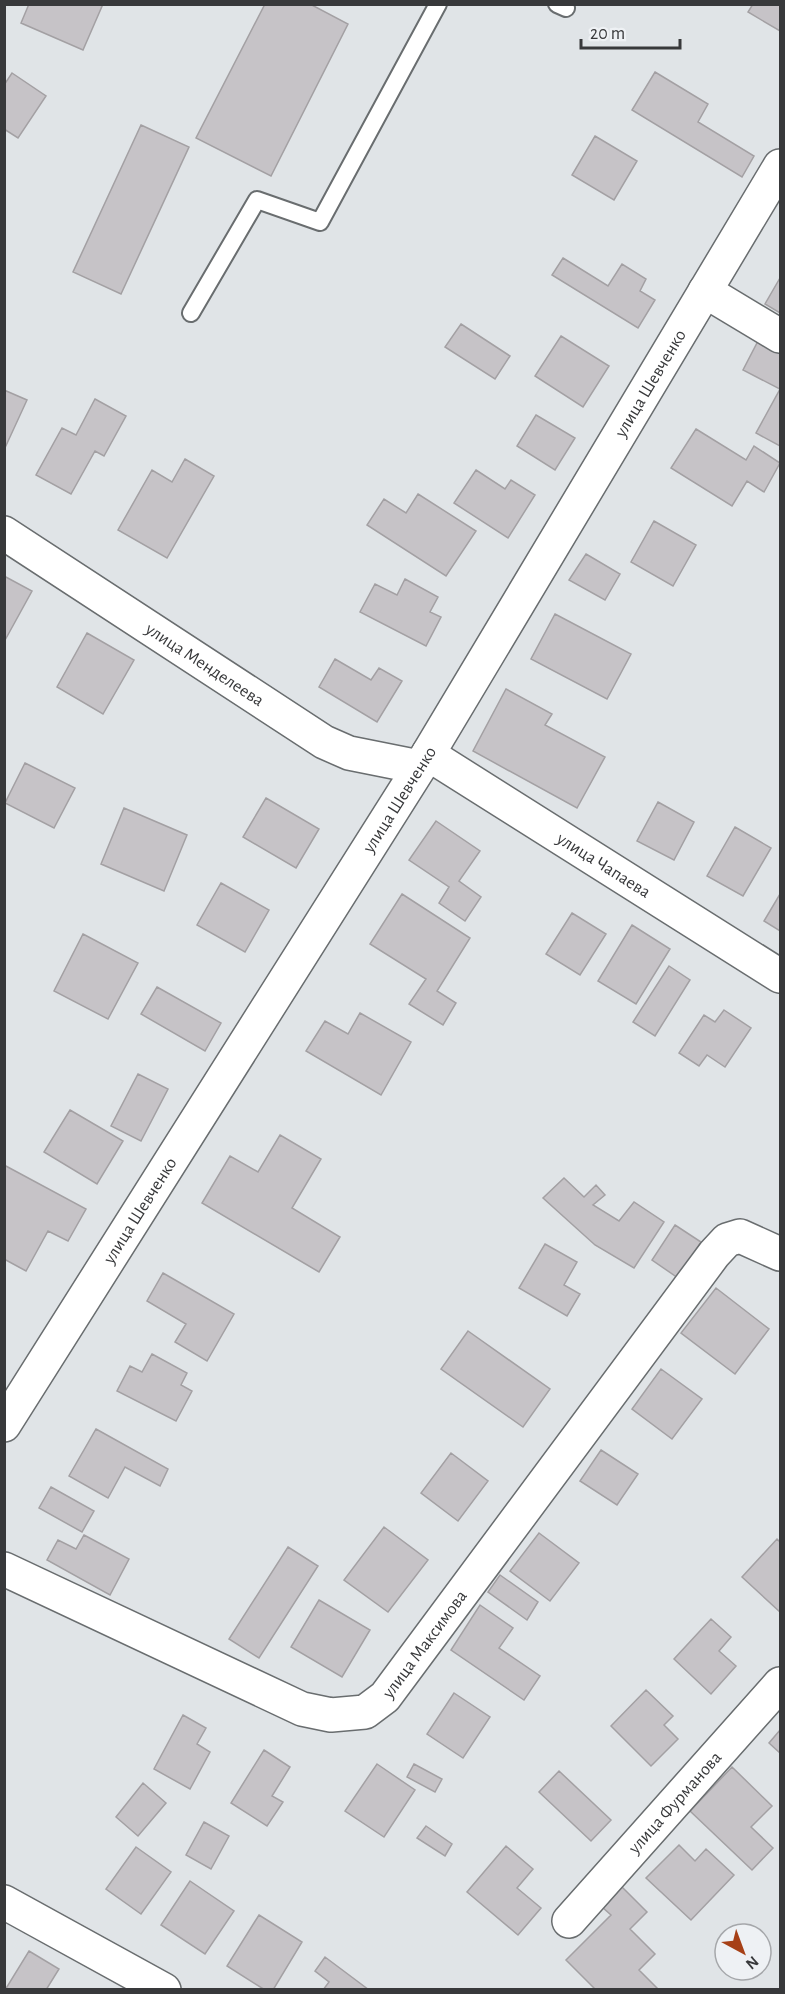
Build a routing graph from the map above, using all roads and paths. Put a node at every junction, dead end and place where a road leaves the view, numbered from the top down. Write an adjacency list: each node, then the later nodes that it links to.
1 (438, 4): 4 (lane)
2 (780, 166): 3 (street, улица Шевченко)
3 (705, 291): 5 (street); 7 (street, улица Шевченко)
4 (191, 313)
5 (780, 336)
6 (4, 533): 7 (street, улица Менделеева)
7 (424, 760): 8 (street, улица Чапаева); 10 (street, улица Шевченко)
8 (780, 976)
9 (780, 1254): 11 (street, улица Максимова)
10 (4, 1425)
11 (4, 1569)
12 (780, 1683): 14 (street, улица Фурманова)
13 (4, 1902): 15 (street)
14 (569, 1921)
15 (164, 1989)

